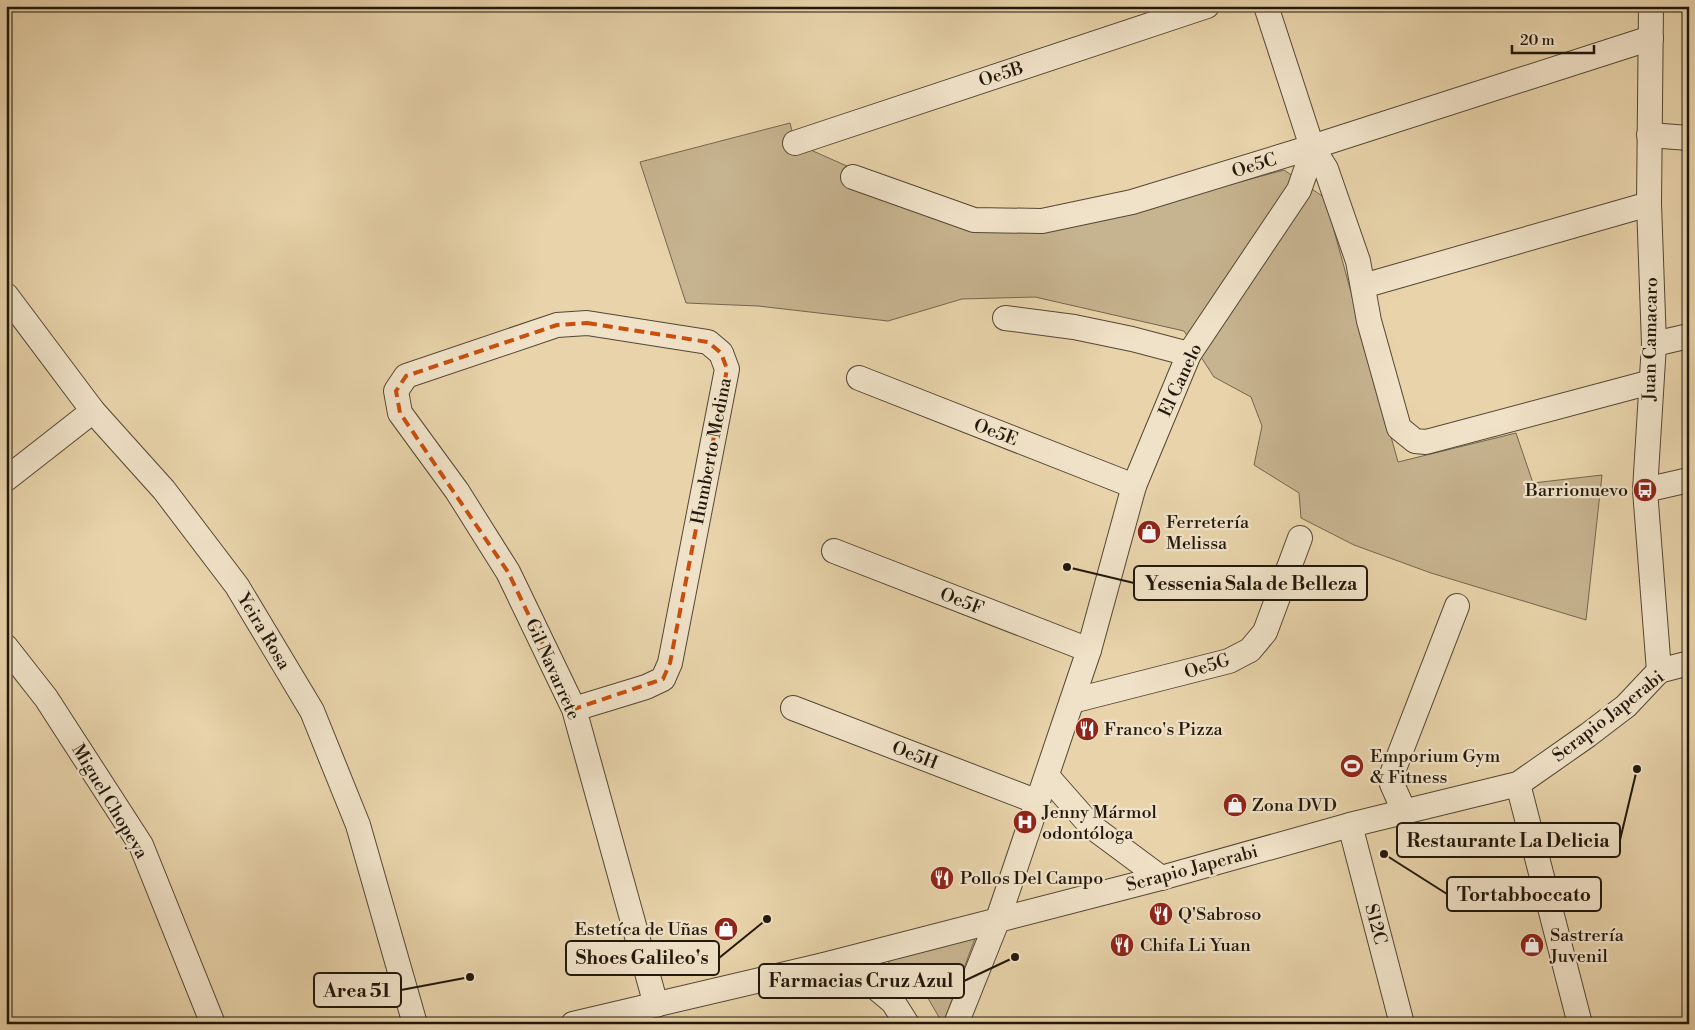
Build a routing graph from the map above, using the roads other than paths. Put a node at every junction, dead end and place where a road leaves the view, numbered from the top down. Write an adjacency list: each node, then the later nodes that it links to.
1 (1208, 6): 7 (street, Oe5B)
2 (1266, 6): 8 (street)
3 (1651, 6): 4 (street, Juan Camacaro)
4 (1651, 38): 5 (street, Juan Camacaro); 8 (street, Oe5C)
5 (1649, 135): 6 (street); 10 (street, Juan Camacaro)
6 (1689, 138)
7 (795, 143)
8 (1312, 147): 9 (street, Oe5C); 11 (street); 16 (street, El Canelo)
9 (853, 177)
10 (1649, 204): 11 (street); 15 (street, Juan Camacaro)
11 (1363, 286): 18 (street)
12 (6, 295): 20 (street, Yeira Rosa)
13 (1005, 318): 16 (street)
14 (1689, 336): 15 (street)
15 (1654, 344): 18 (street, Juan Camacaro)
16 (1188, 354): 23 (street, El Canelo)
17 (859, 378): 23 (street, Oe5E)
18 (1651, 382): 24 (street, Juan Camacaro)
19 (396, 391): 34 (street, Gil Navarrete); 34 (street, Humberto Medina)
20 (93, 411): 21 (street); 45 (street, Yeira Rosa)
21 (6, 479)
22 (1689, 480): 24 (street)
23 (1134, 486): 29 (street, El Canelo)
24 (1645, 490): 31 (street, Juan Camacaro)
25 (1300, 538): 32 (street, Oe5G)
26 (834, 552): 29 (street, Oe5F)
27 (1458, 606): 38 (street)
28 (6, 647): 44 (street, Miguel Chopeya)
29 (1089, 650): 32 (street, El Canelo)
30 (1689, 664): 31 (street, Serapio Japerabi)
31 (1659, 671): 36 (street, Serapio Japerabi)
32 (1072, 701): 35 (street, El Canelo)
33 (793, 708): 37 (street, Oe5H)
34 (574, 709): 43 (street, Gil Navarrete)
35 (1046, 776): 37 (street, El Canelo); 40 (street)
36 (1518, 784): 38 (street, Serapio Japerabi); 50 (street)
37 (1038, 802): 41 (street, El Canelo)
38 (1404, 811): 39 (street, Serapio Japerabi)
39 (1350, 825): 40 (street, Serapio Japerabi); 49 (street, S12C)
40 (1161, 878): 41 (street, Serapio Japerabi)
41 (998, 919): 42 (street, Serapio Japerabi); 48 (street, El Canelo)
42 (824, 964): 43 (street, Serapio Japerabi); 47 (street)
43 (656, 1005): 46 (street, Serapio Japerabi)
44 (213, 1024)
45 (415, 1024)
46 (573, 1024)
47 (908, 1024)
48 (956, 1024)
49 (1402, 1024)
50 (1580, 1024)

